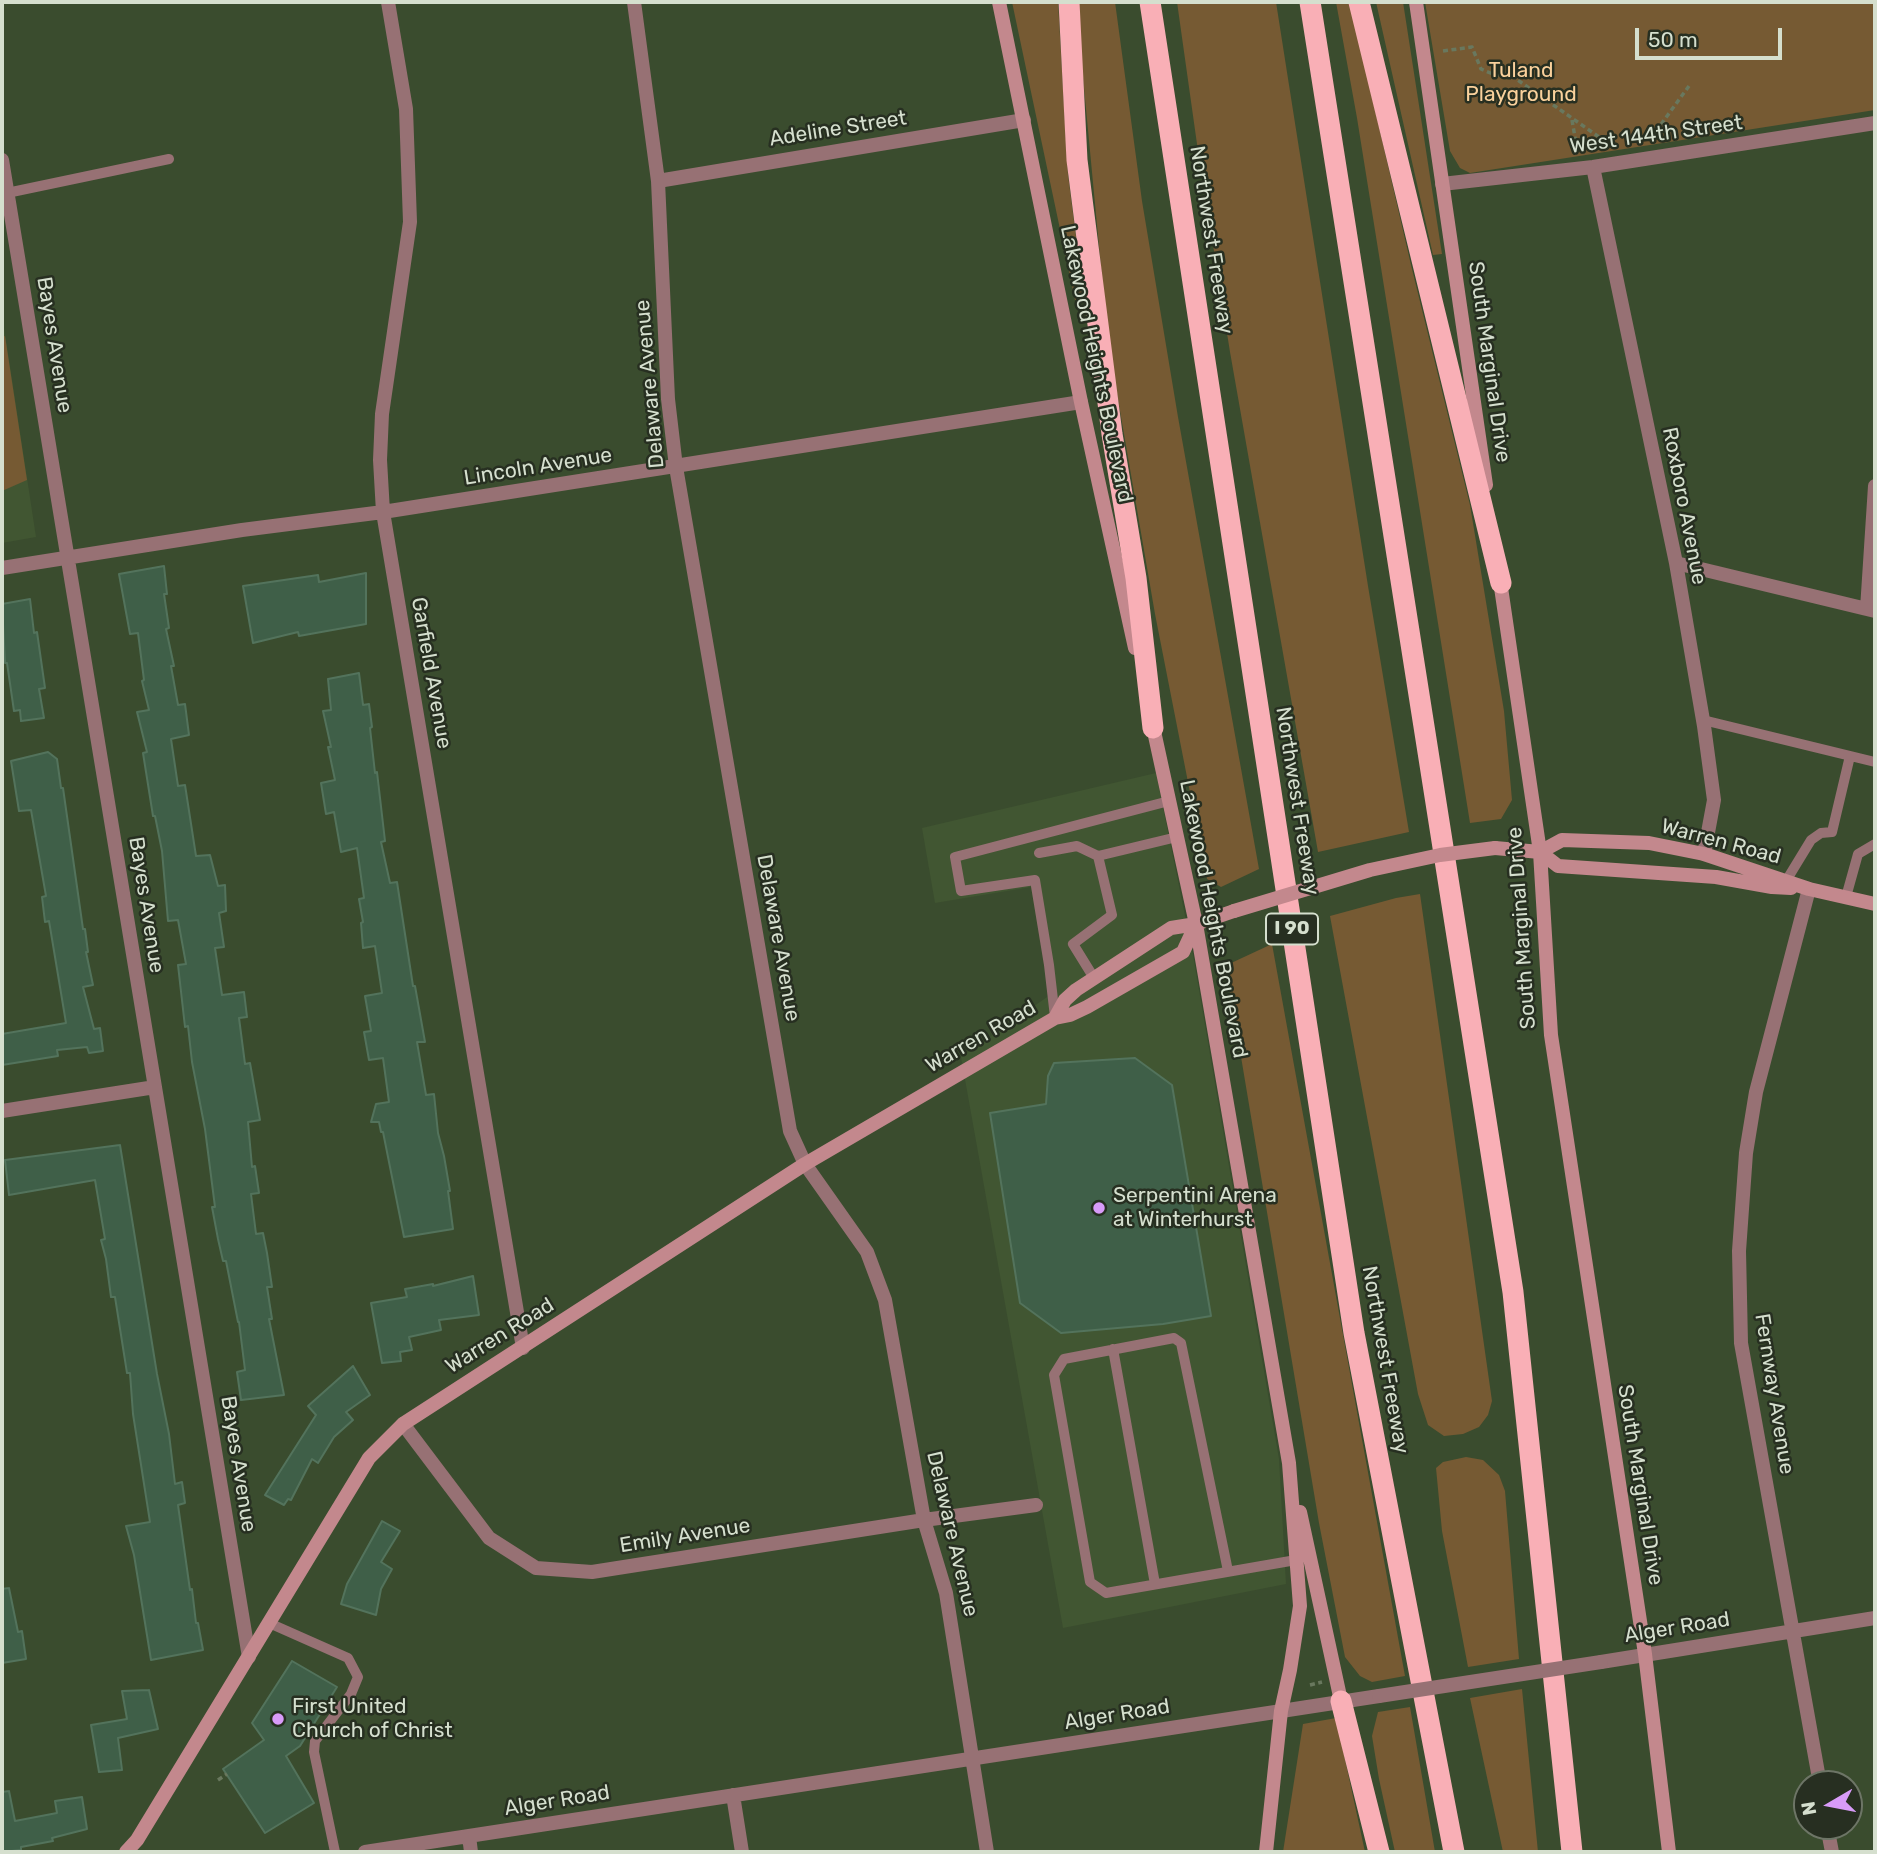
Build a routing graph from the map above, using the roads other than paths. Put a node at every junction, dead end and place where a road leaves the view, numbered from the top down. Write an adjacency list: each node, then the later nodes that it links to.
1 (388, 2): 20 (street, Garfield Avenue)
2 (634, 2): 14 (street, Delaware Avenue)
3 (999, 2): 9 (main road, Lakewood Heights Boulevard)
4 (1069, 2): 27 (highway)
5 (1150, 2): 76 (highway, Northwest Freeway / I 90)
6 (1311, 2): 77 (highway)
7 (1359, 2): 24 (highway)
8 (1416, 2): 15 (main road, South Marginal Drive)
9 (1024, 120): 14 (street, Adeline Street); 17 (main road, Lakewood Heights Boulevard)
10 (1875, 123): 13 (street, West 144th Street)
11 (169, 159): 16 (lane)
12 (2, 160): 16 (street, Bayes Avenue)
13 (1593, 167): 15 (street, West 144th Street); 22 (street, Roxboro Avenue)
14 (658, 181): 18 (street, Delaware Avenue)
15 (1442, 184): 24 (main road, South Marginal Drive)
16 (7, 193): 21 (street, Bayes Avenue)
17 (1081, 402): 18 (street, Lincoln Avenue); 27 (main road, Lakewood Heights Boulevard)
18 (676, 467): 20 (street, Lincoln Avenue); 46 (street, Delaware Avenue)
19 (1875, 486): 25 (street)
20 (383, 512): 21 (street, Lincoln Avenue); 47 (street, Garfield Avenue)
21 (68, 558): 23 (street, Lincoln Avenue); 44 (street, Bayes Avenue)
22 (1676, 563): 25 (street); 26 (street, Roxboro Avenue)
23 (2, 568)
24 (1501, 583): 33 (main road, South Marginal Drive)
25 (1871, 610)
26 (1703, 720): 28 (lane); 35 (street, Roxboro Avenue)
27 (1153, 728): 30 (main road, Lakewood Heights Boulevard)
28 (1850, 756): 29 (lane); 37 (lane)
29 (1875, 762)
30 (1169, 801): 31 (main road, Lakewood Heights Boulevard); 43 (lane)
31 (1177, 837): 36 (lane); 41 (main road, Lakewood Heights Boulevard)
32 (1875, 844): 39 (lane)
33 (1540, 852): 35 (main road, Warren Road); 38 (main road, Warren Road); 41 (main road, Warren Road, bridge); 59 (main road, South Marginal Drive)
34 (1039, 853): 36 (lane)
35 (1704, 854): 37 (main road, Warren Road)
36 (1098, 856): 42 (lane)
37 (1786, 881): 38 (main road, Warren Road)
38 (1809, 888): 39 (main road, Warren Road); 58 (street, Fernway Avenue)
39 (1846, 897): 40 (main road, Warren Road)
40 (1875, 904)
41 (1196, 924): 42 (main road, Warren Road); 43 (main road, Warren Road); 50 (main road, Lakewood Heights Boulevard)
42 (1094, 978): 43 (main road, Warren Road)
43 (1055, 1018): 46 (main road, Warren Road)
44 (155, 1087): 45 (street); 60 (street, Bayes Avenue)
45 (2, 1111)
46 (805, 1164): 47 (main road, Warren Road); 52 (street, Delaware Avenue)
47 (523, 1348): 49 (main road, Warren Road)
48 (1113, 1349): 54 (lane); 55 (lane); 55 (lane)
49 (403, 1424): 52 (street, Emily Avenue); 57 (main road, Warren Road)
50 (1289, 1463): 53 (main road, Lakewood Heights Boulevard); 61 (main road)
51 (1037, 1505): 52 (street, Emily Avenue)
52 (924, 1520): 63 (street, Delaware Avenue)
53 (1297, 1560): 54 (lane); 62 (main road, Lakewood Heights Boulevard)
54 (1228, 1571): 55 (lane)
55 (1155, 1584)
56 (1875, 1618): 58 (street, Alger Road)
57 (269, 1623): 60 (main road, Warren Road); 69 (lane)
58 (1793, 1630): 59 (street, Alger Road); 64 (street, Fernway Avenue)
59 (1645, 1654): 61 (street, Alger Road, bridge); 78 (main road, South Marginal Drive)
60 (249, 1657): 67 (main road, Warren Road)
61 (1341, 1701): 62 (street, Alger Road); 75 (highway)
62 (1281, 1711): 63 (street, Alger Road); 74 (main road, Lakewood Heights Boulevard)
63 (972, 1759): 65 (street, Alger Road); 73 (street, Delaware Avenue)
64 (1818, 1770)
65 (733, 1795): 66 (street, Alger Road); 72 (street)
66 (469, 1836): 70 (street, Alger Road); 71 (street)
67 (139, 1846): 68 (main road, Warren Road)
68 (126, 1852)
69 (335, 1852)
70 (365, 1852)
71 (471, 1852)
72 (742, 1852)
73 (987, 1852)
74 (1266, 1852)
75 (1379, 1852)
76 (1454, 1852)
77 (1572, 1852)
78 (1669, 1852)

